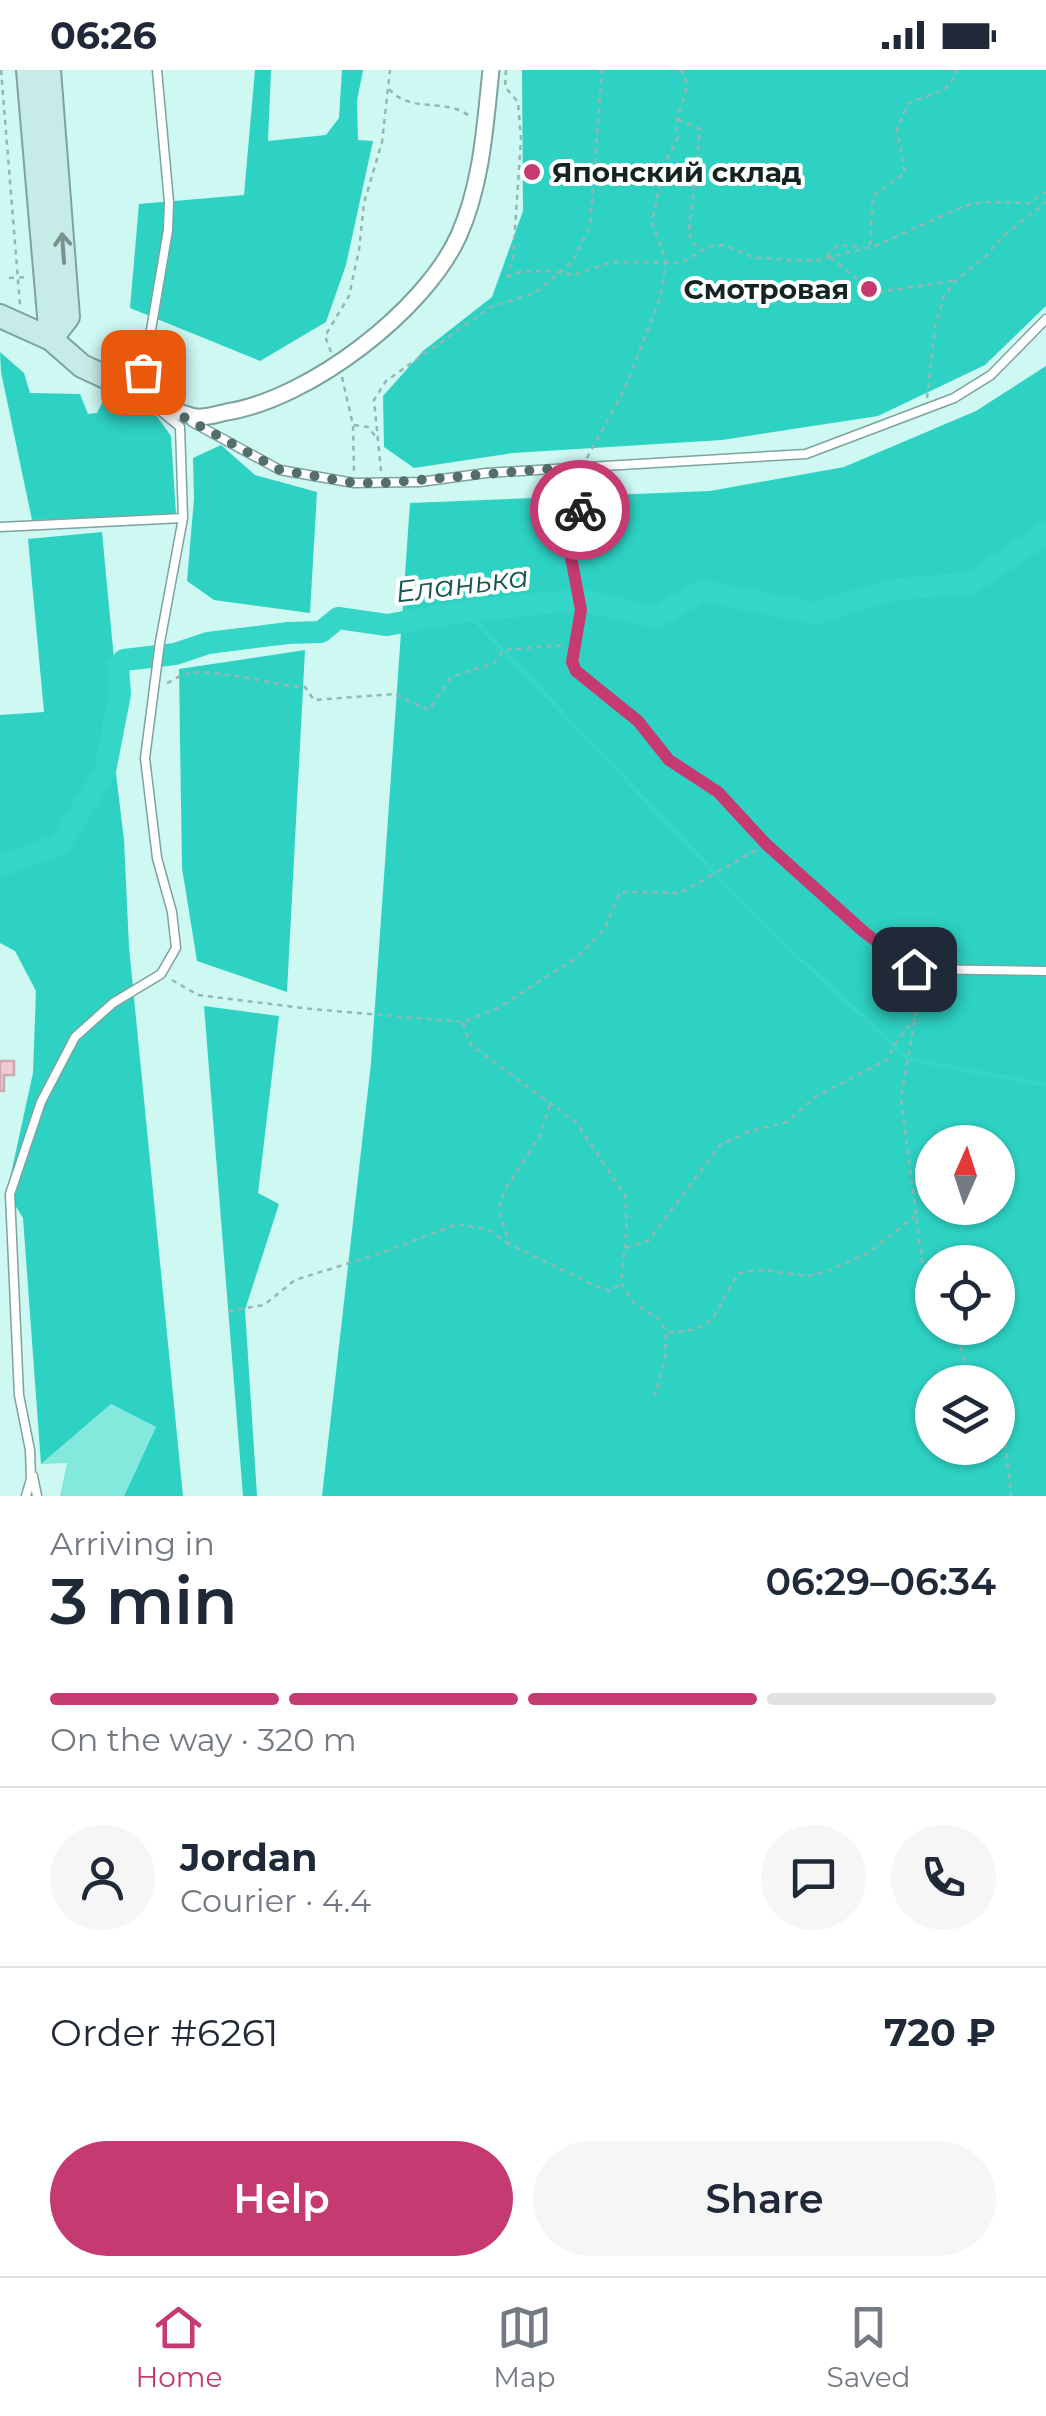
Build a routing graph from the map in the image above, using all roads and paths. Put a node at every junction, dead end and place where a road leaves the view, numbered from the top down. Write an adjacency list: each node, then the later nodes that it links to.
1 (1, 70): 12 (path)
2 (28, 70): 29 (main road)
3 (49, 70): 29 (main road, one-way to 3)
4 (158, 70): 31 (lane)
5 (390, 70): 11 (path)
6 (491, 70): 14 (street)
7 (506, 70): 21 (path)
8 (602, 70): 21 (path)
9 (681, 70): 13 (path)
10 (956, 70): 17 (path)
11 (388, 88): 14 (path); 30 (path)
12 (2, 112): 23 (path)
13 (676, 118): 18 (path); 20 (path)
14 (484, 130): 30 (street)
15 (1046, 192): 17 (path)
16 (1046, 202): 25 (path)
17 (868, 248): 19 (path); 19 (path)
18 (704, 250): 19 (path); 20 (path)
19 (828, 258): 25 (path)
20 (666, 262): 21 (path); 35 (path)
21 (561, 272): 34 (path)
22 (38, 276): 23 (path)
23 (18, 277): 24 (path); 26 (path)
24 (9, 278)
25 (955, 281): 32 (path)
26 (20, 302)
27 (0, 316): 29 (main road)
28 (1046, 319): 32 (lane)
29 (51, 340): 31 (main road)
30 (336, 368): 31 (street); 33 (path)
31 (140, 393): 36 (lane); 38 (lane)
32 (927, 408): 35 (lane)
33 (353, 425): 34 (path); 36 (path)
34 (376, 438): 37 (path)
35 (582, 466): 37 (lane); 40 (lane)
36 (354, 483): 37 (lane)
37 (383, 483)
38 (184, 518): 39 (lane); 41 (lane)
39 (0, 527)
40 (577, 648): 41 (path); 42 (lane)
41 (156, 677): 45 (lane)
42 (766, 844): 43 (lane); 47 (path)
43 (914, 969): 44 (lane); 46 (path)
44 (1046, 971)
45 (162, 974): 47 (path); 53 (lane)
46 (915, 1018): 49 (path); 52 (path)
47 (462, 1022): 48 (path)
48 (551, 1103): 51 (path); 52 (path)
49 (915, 1207)
50 (915, 1216): 57 (path)
51 (509, 1244): 55 (path); 56 (path)
52 (626, 1248): 55 (path)
53 (12, 1270): 54 (lane); 59 (lane)
54 (0, 1271)
55 (621, 1283): 57 (path)
56 (228, 1311)
57 (666, 1332): 58 (path)
58 (655, 1396)
59 (30, 1450): 61 (lane); 62 (lane)
60 (1008, 1465): 63 (path)
61 (26, 1496)
62 (37, 1496)
63 (1011, 1496)

